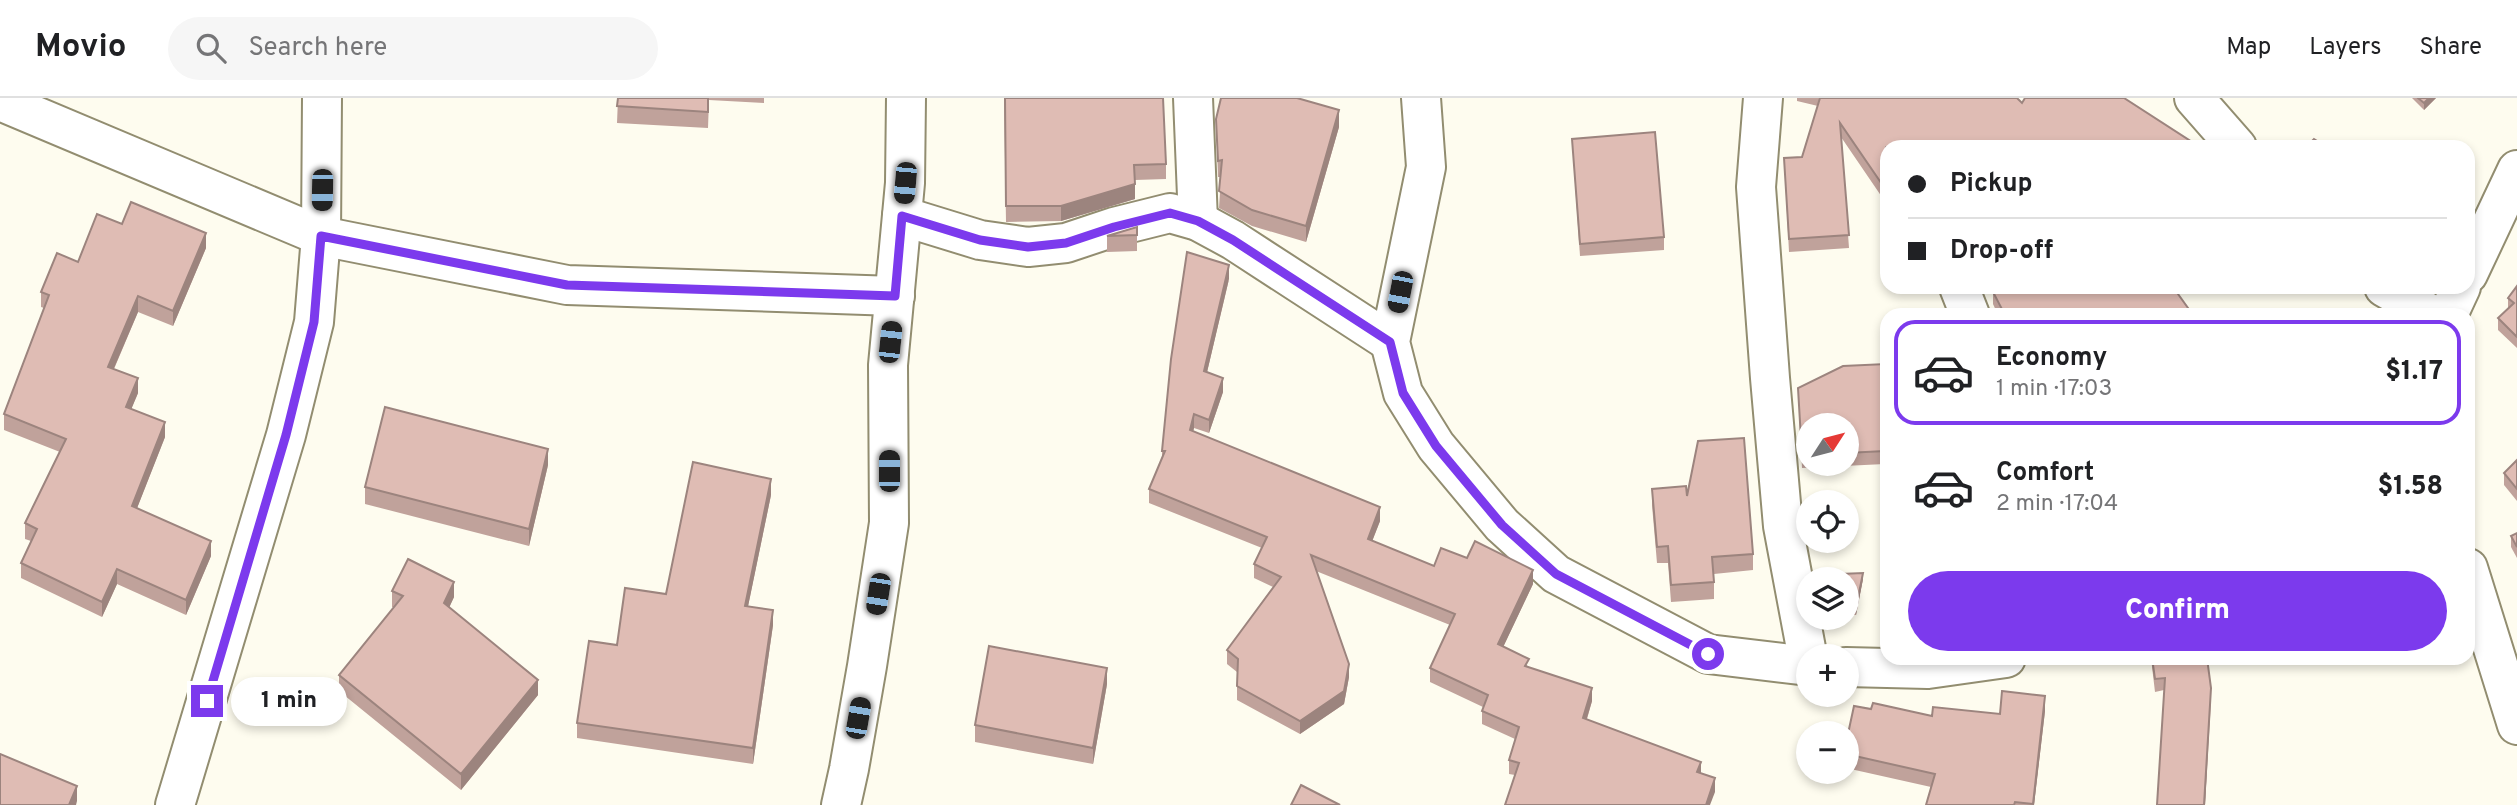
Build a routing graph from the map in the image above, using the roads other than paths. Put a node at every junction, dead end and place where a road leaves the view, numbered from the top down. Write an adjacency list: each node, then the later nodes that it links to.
1 (322, 98): 12 (street)
2 (906, 98): 10 (street)
3 (1193, 98): 11 (street)
4 (1421, 98): 17 (street)
5 (1763, 98): 19 (street)
6 (2194, 98): 8 (street)
7 (0, 101): 12 (street)
8 (2231, 140)
9 (2516, 175): 13 (street)
10 (902, 216): 11 (street); 15 (street)
11 (1198, 221): 17 (street)
12 (321, 236): 15 (street); 24 (street)
13 (2475, 260)
14 (2396, 294): 16 (street)
15 (895, 296): 25 (street)
16 (2420, 308)
17 (1390, 342): 20 (street)
18 (2475, 590): 23 (street)
19 (1805, 644)
20 (1796, 665)
21 (1956, 665): 22 (street)
22 (1859, 667)
23 (2517, 724)
24 (175, 805)
25 (841, 805)

